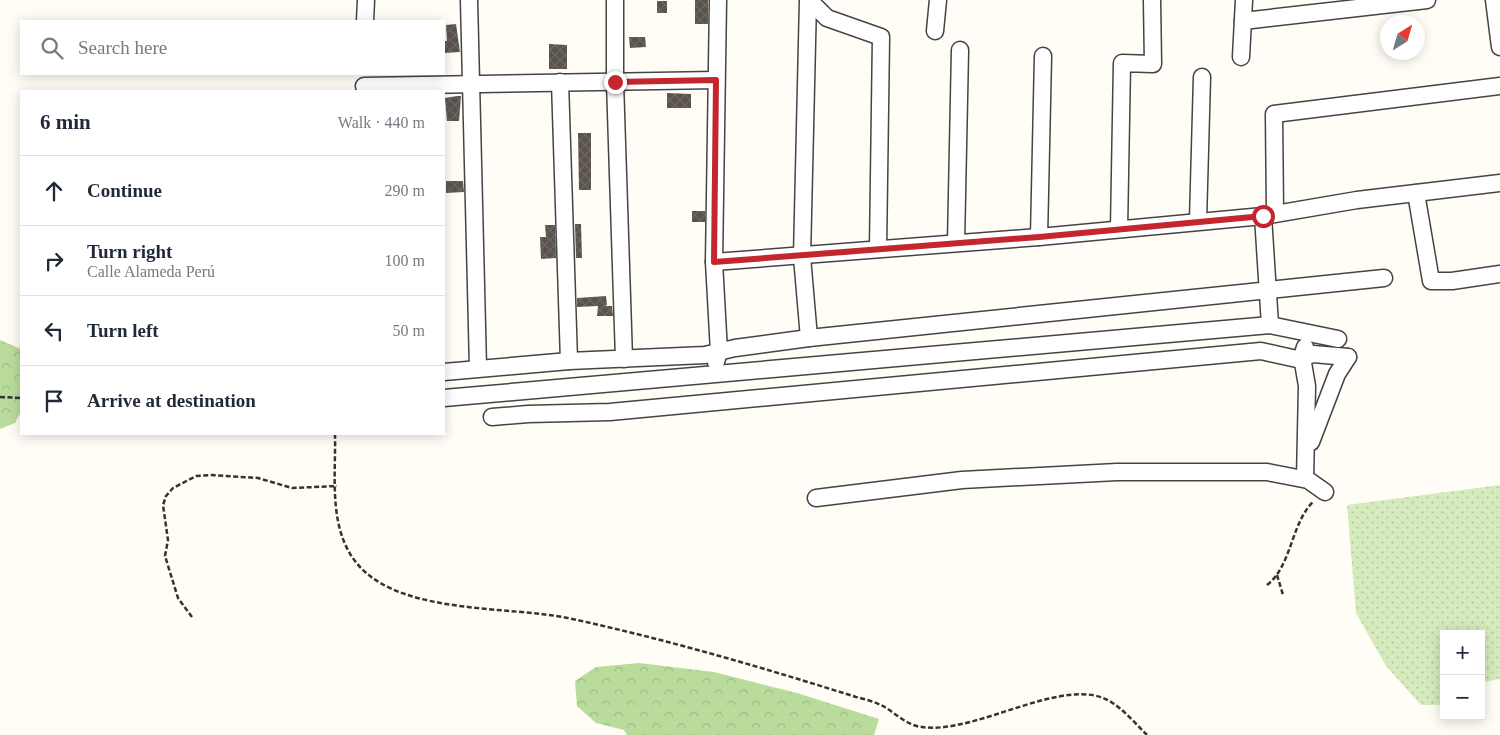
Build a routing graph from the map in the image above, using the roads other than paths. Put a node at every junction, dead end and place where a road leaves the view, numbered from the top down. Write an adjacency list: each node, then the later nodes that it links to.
1 (366, 0): 12 (street)
2 (469, 0): 24 (street)
3 (615, 0): 22 (street)
4 (718, 0): 20 (street)
5 (808, 0): 33 (street); 34 (street)
6 (938, 0): 14 (street)
7 (1152, 0): 30 (street)
8 (1244, 0): 13 (street)
9 (1427, 0): 11 (street)
10 (1494, 0): 15 (street)
11 (1373, 3): 13 (street)
12 (365, 20)
13 (1243, 20): 18 (street)
14 (935, 31)
15 (1500, 47)
16 (960, 50): 32 (street)
17 (1042, 56): 31 (street)
18 (1241, 58)
19 (1202, 77): 29 (street)
20 (716, 80): 22 (street); 35 (street)
21 (560, 82): 22 (street); 24 (street); 46 (street)
22 (615, 82): 45 (street)
23 (364, 84): 24 (street)
24 (470, 84): 47 (street)
25 (1500, 86): 28 (street)
26 (1500, 183): 27 (street)
27 (1416, 192): 28 (street); 36 (street)
28 (1269, 215): 29 (street); 38 (street)
29 (1198, 221): 30 (street)
30 (1119, 230): 31 (street)
31 (1039, 237): 32 (street)
32 (956, 243): 33 (street)
33 (878, 249): 34 (street)
34 (802, 257): 35 (street); 41 (street)
35 (714, 262): 43 (street)
36 (1500, 274)
37 (1384, 278): 38 (street)
38 (1269, 290): 39 (street); 41 (street)
39 (1270, 325): 40 (street); 49 (street)
40 (1309, 335): 42 (street); 44 (street)
41 (809, 338): 43 (street)
42 (1338, 339)
43 (719, 352): 45 (street); 49 (street)
44 (1302, 357): 51 (street); 52 (street); 52 (street)
45 (624, 359): 46 (street)
46 (568, 361): 47 (street)
47 (478, 368): 48 (street)
48 (445, 372)
49 (713, 375): 50 (street)
50 (445, 398)
51 (492, 417)
52 (1305, 461): 53 (street)
53 (1305, 479): 54 (street); 55 (street)
54 (1325, 492)
55 (816, 498)

